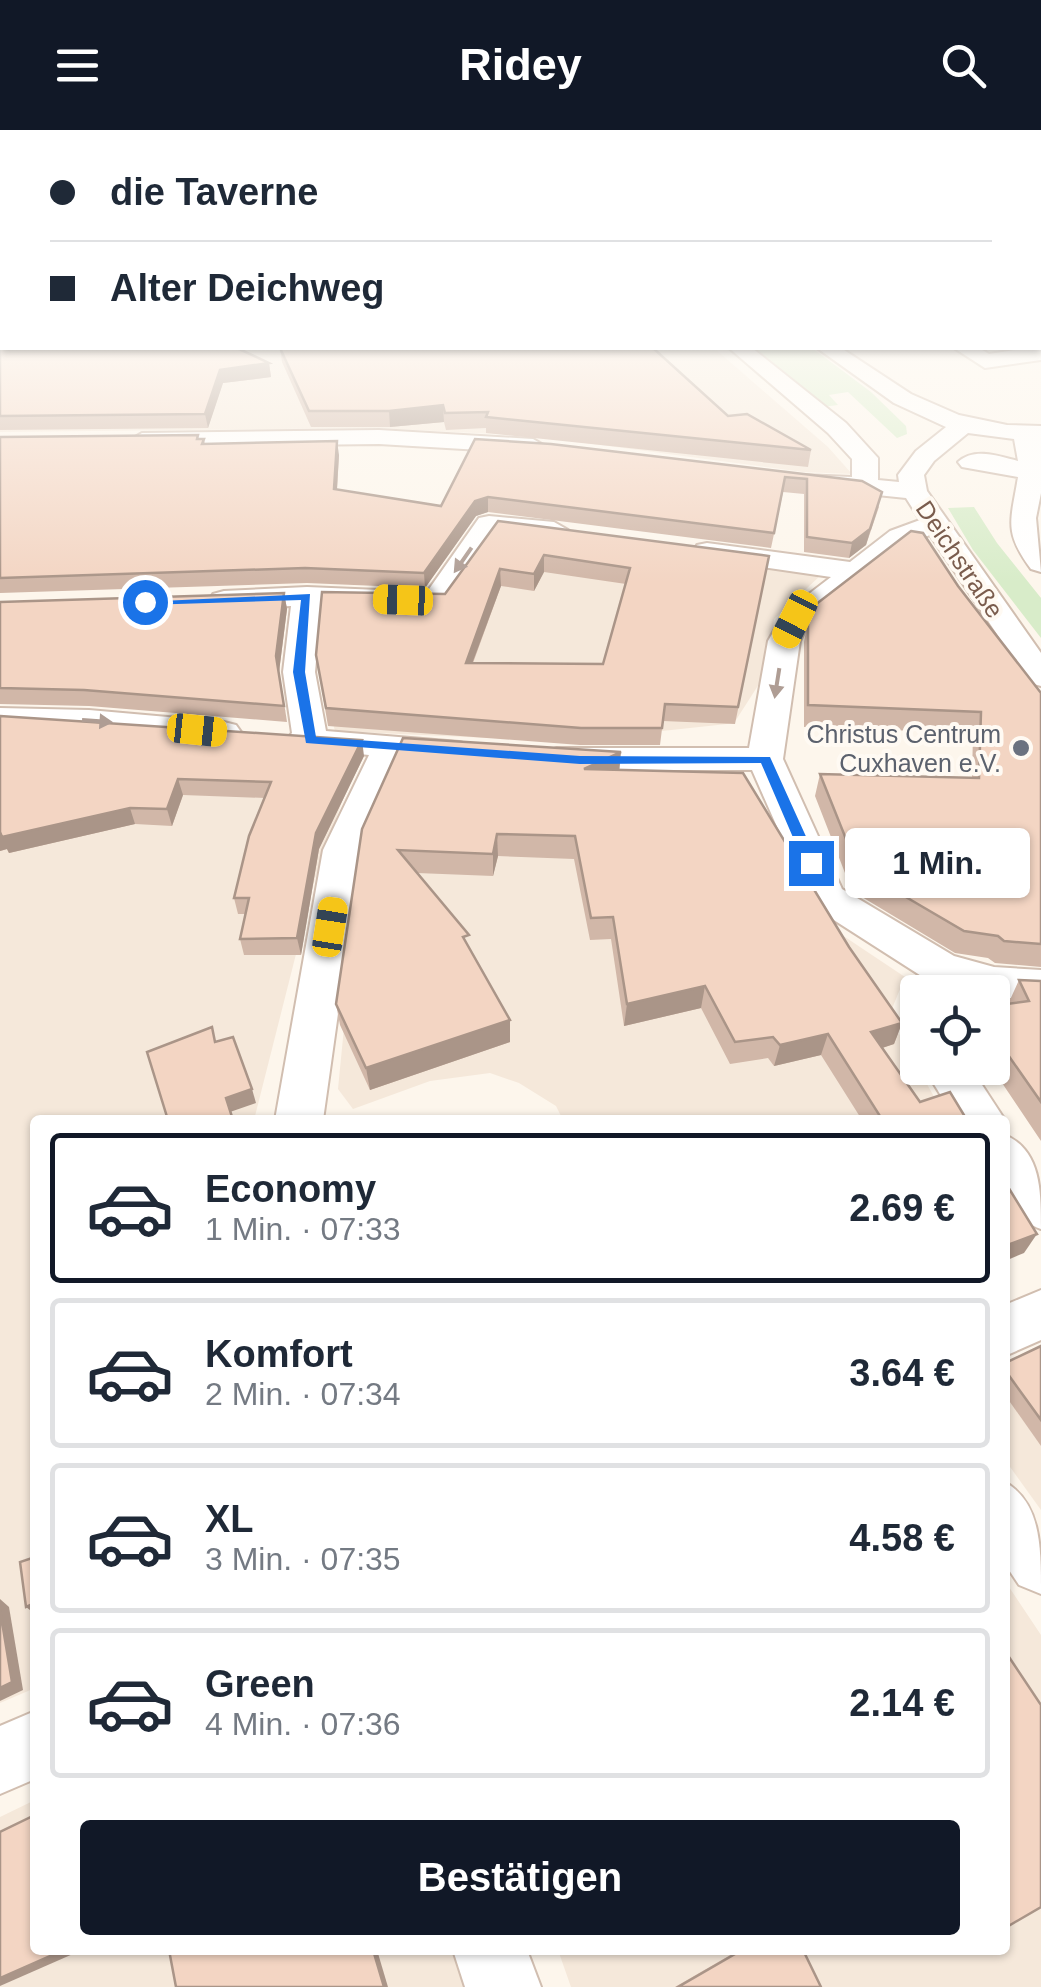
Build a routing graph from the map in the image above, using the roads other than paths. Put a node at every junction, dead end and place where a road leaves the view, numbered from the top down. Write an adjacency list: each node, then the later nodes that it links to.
1 (815, 410): 11 (street)
2 (918, 410): 3 (street)
3 (962, 426): 4 (street); 9 (street, Deichstraße); 12 (street, Deichstraße)
4 (1033, 433): 7 (street, Deichstraße); 8 (street)
5 (125, 440): 6 (street)
6 (551, 448)
7 (970, 462): 8 (street); 9 (street, Deichstraße)
8 (1031, 472): 16 (street)
9 (945, 474): 12 (street, Deichstraße)
10 (785, 478): 11 (street)
11 (865, 486): 12 (street)
12 (914, 491): 13 (street, Deichstraße)
13 (934, 524): 17 (street); 20 (street, Deichstraße)
14 (582, 534): 18 (street, one-way to 18)
15 (679, 547): 17 (street)
16 (1041, 563)
17 (854, 571): 26 (street, one-way to 26)
18 (306, 596): 19 (street); 22 (street)
19 (196, 601)
20 (1041, 676)
21 (0, 718): 22 (street, one-way to 22)
22 (310, 741): 23 (street)
23 (390, 747): 24 (street); 31 (street)
24 (485, 754)
25 (524, 756): 26 (street)
26 (765, 759): 27 (street)
27 (930, 975)
28 (1010, 983): 29 (street)
29 (1041, 984)
30 (958, 1085): 32 (street)
31 (299, 1115)
32 (978, 1115)
33 (1010, 1163): 34 (street)
34 (1041, 1208)
35 (1041, 1314): 36 (street)
36 (1010, 1329)
37 (1010, 1519): 38 (street)
38 (1041, 1563)
39 (30, 1747): 40 (street)
40 (0, 1760)
41 (492, 1955): 42 (street)
42 (503, 1987)

